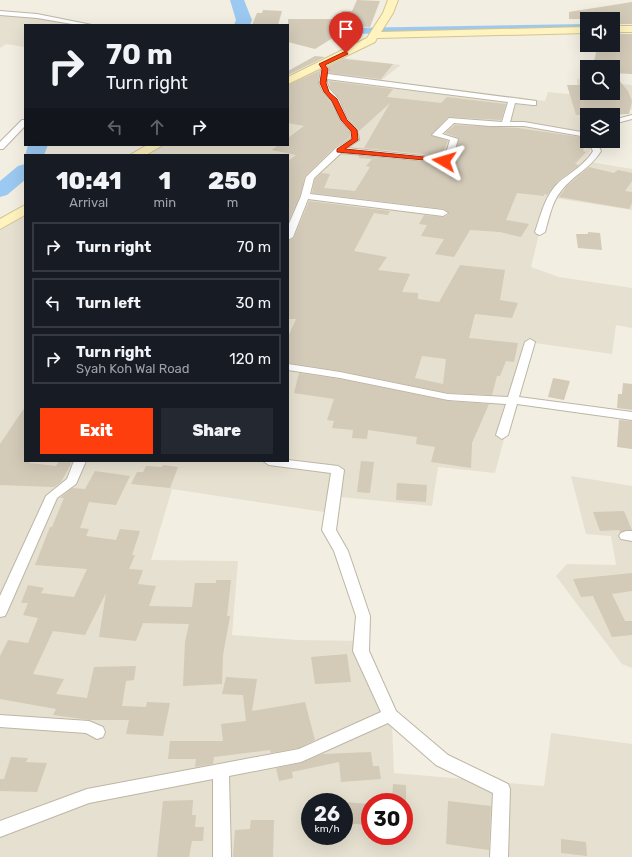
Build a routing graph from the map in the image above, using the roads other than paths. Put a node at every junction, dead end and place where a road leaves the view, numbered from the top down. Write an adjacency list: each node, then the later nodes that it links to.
1 (393, 0): 7 (street)
2 (0, 13): 3 (street)
3 (83, 24)
4 (620, 29): 5 (street)
5 (632, 29)
6 (580, 30): 7 (street)
7 (376, 32): 8 (street)
8 (322, 64): 9 (street); 10 (street)
9 (324, 76): 11 (street); 21 (street)
10 (289, 80)
11 (512, 101): 12 (street); 16 (street)
12 (533, 103)
13 (632, 117): 14 (street)
14 (620, 120)
15 (24, 123): 19 (street)
16 (505, 124): 17 (street); 21 (street)
17 (580, 134)
18 (155, 146): 22 (street)
19 (0, 147)
20 (596, 148): 27 (street)
21 (339, 150): 23 (street)
22 (138, 154)
23 (305, 196): 25 (street); 28 (street)
24 (24, 210): 26 (street)
25 (443, 213)
26 (0, 225)
27 (540, 232)
28 (289, 235)
29 (530, 342): 31 (street)
30 (289, 367): 31 (street)
31 (513, 400): 32 (street); 33 (street)
32 (632, 416)
33 (502, 435)
34 (80, 462): 36 (street)
35 (277, 462): 37 (street)
36 (0, 612)
37 (390, 715): 40 (street); 43 (street)
38 (0, 721): 39 (street)
39 (97, 732)
40 (221, 770): 41 (street); 42 (street)
41 (0, 829)
42 (222, 857)
43 (499, 857)

